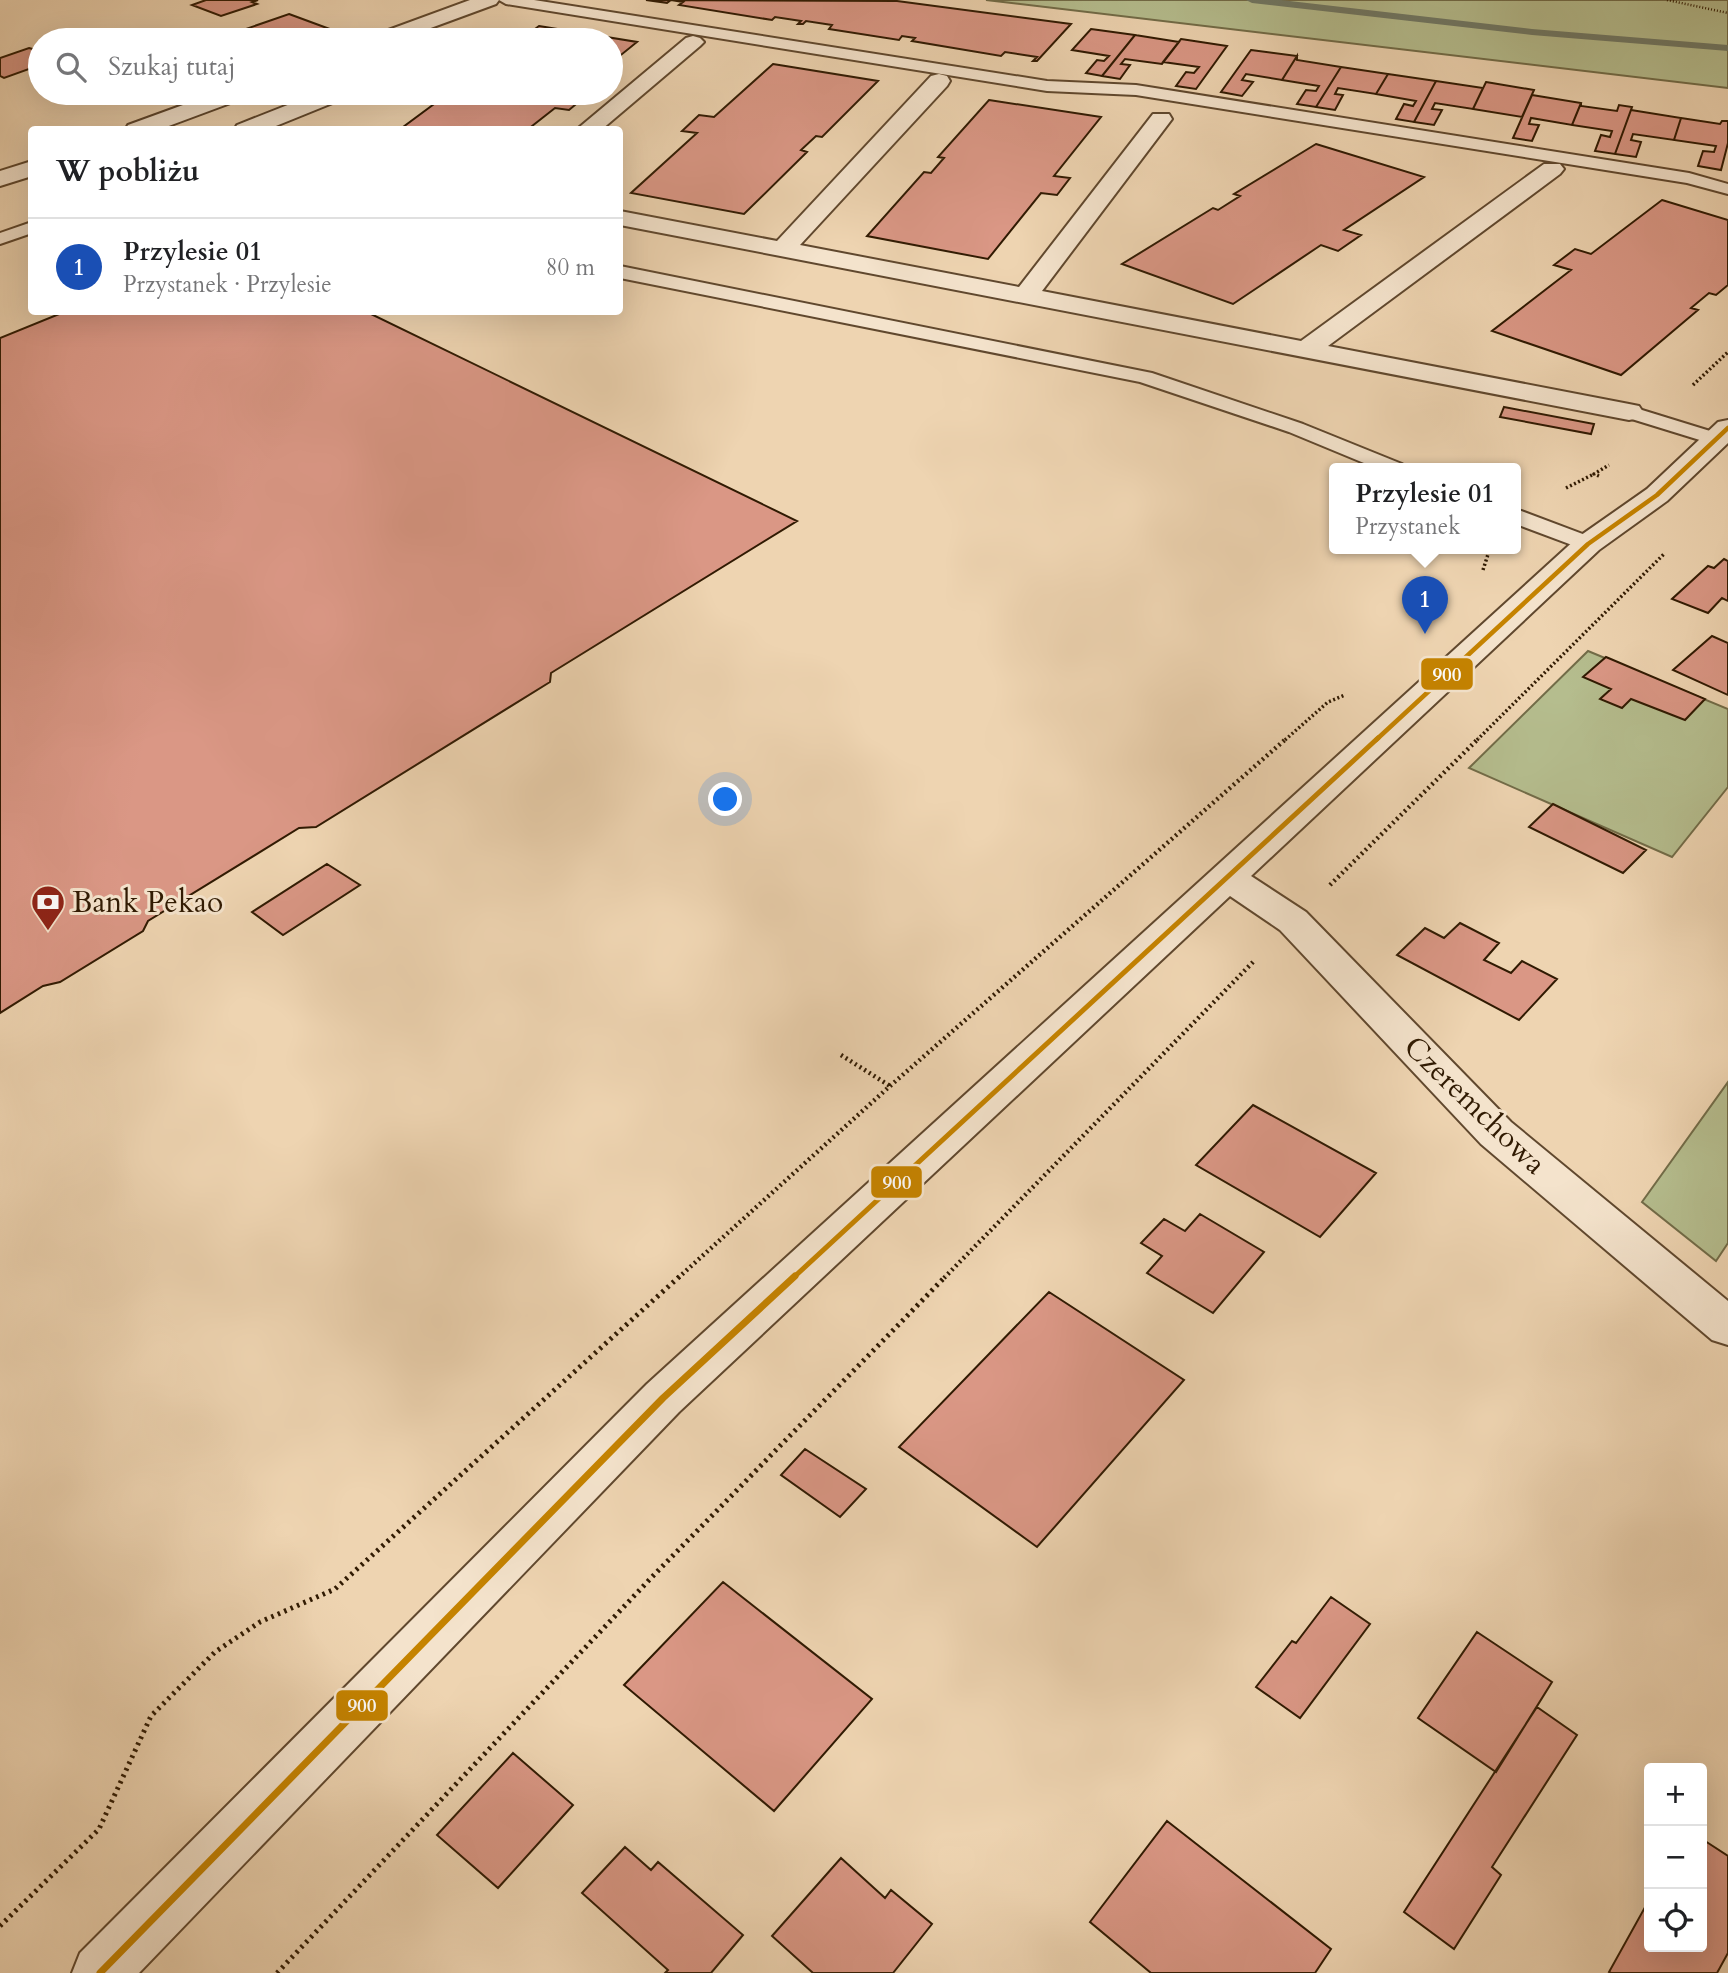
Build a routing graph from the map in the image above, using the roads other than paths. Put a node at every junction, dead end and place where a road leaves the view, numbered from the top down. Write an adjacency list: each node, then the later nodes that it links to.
1 (489, 0): 3 (street)
2 (506, 0): 17 (lane)
3 (412, 28)
4 (693, 42): 6 (street)
5 (939, 81): 21 (street)
6 (623, 100)
7 (203, 105): 11 (street)
8 (307, 105): 12 (street)
9 (617, 105): 13 (street)
10 (1161, 119): 23 (street)
11 (146, 126)
12 (255, 126)
13 (592, 126)
14 (28, 169): 16 (street)
15 (1552, 169): 24 (street)
16 (0, 179)
17 (1728, 189)
18 (623, 219): 21 (street)
19 (28, 228): 20 (lane)
20 (0, 239)
21 (783, 249): 23 (street)
22 (623, 273): 27 (lane)
23 (1026, 295): 24 (street)
24 (1306, 350): 25 (street)
25 (1629, 412): 26 (lane)
26 (1722, 433): 29 (street)
27 (1383, 463)
28 (1521, 518): 29 (lane)
29 (1588, 544): 30 (street)
30 (1228, 878): 31 (street, Czeremchowa); 32 (street)
31 (1728, 1326)
32 (100, 1973)

